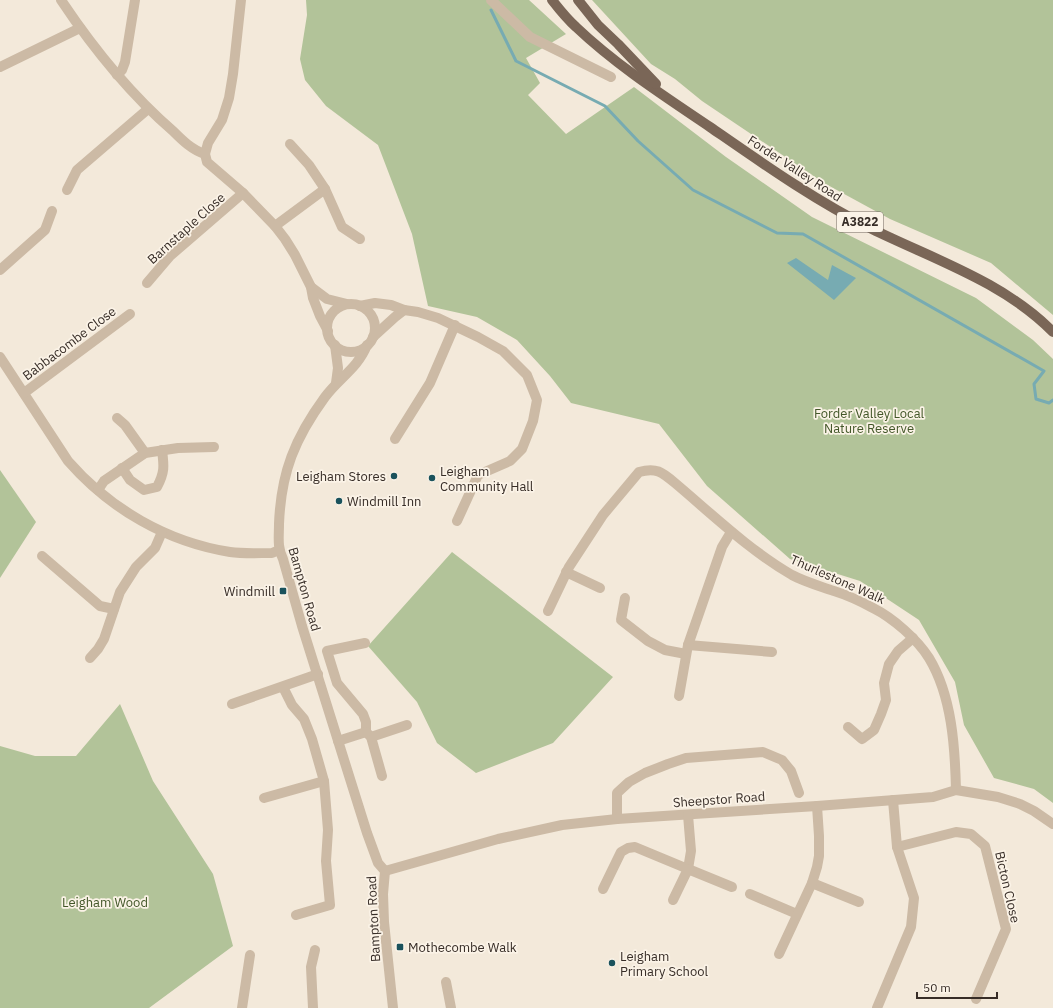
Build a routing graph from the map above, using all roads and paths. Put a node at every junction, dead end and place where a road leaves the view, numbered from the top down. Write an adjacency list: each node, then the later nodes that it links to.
1 (61, 0): 7 (street, Barnstaple Close)
2 (135, 0): 9 (street)
3 (241, 0): 14 (street)
4 (491, 0): 10 (street)
5 (552, 0): 11 (main road, Forder Valley Road / A3822)
6 (578, 0): 11 (main road, Forder Valley Road / A3822)
7 (80, 28): 8 (street); 9 (street, Barnstaple Close)
8 (0, 67)
9 (117, 75): 12 (street, Barnstaple Close)
10 (611, 78)
11 (672, 101): 30 (main road, Forder Valley Road / A3822)
12 (148, 109): 14 (street, Barnstaple Close); 16 (street)
13 (290, 144): 15 (street)
14 (205, 154): 17 (street, Barnstaple Close)
15 (325, 189): 19 (street); 20 (street)
16 (67, 190)
17 (243, 193): 19 (street, Barnstaple Close); 22 (street, Barnstaple Close)
18 (52, 211): 21 (street)
19 (275, 226): 23 (street, Barnstaple Close)
20 (360, 239)
21 (0, 270)
22 (147, 283)
23 (311, 287): 24 (street, Barnstaple Close); 29 (street, Barnstaple Close)
24 (347, 304): 25 (street); 29 (street)
25 (360, 306): 26 (street); 31 (street, Bampton Road)
26 (404, 310): 28 (street); 31 (street)
27 (130, 314): 35 (street, Babbacombe Close)
28 (455, 325): 37 (street); 43 (street)
29 (328, 331): 32 (street)
30 (1053, 332)
31 (370, 341): 32 (street); 34 (street, Bampton Road)
32 (334, 345): 34 (street)
33 (0, 357): 35 (street, Babbacombe Close)
34 (336, 383): 46 (street, Bampton Road)
35 (24, 393): 42 (street, Babbacombe Close)
36 (117, 418): 40 (street)
37 (395, 440)
38 (214, 447): 39 (street)
39 (162, 450): 40 (street); 41 (street)
40 (145, 453): 41 (street)
41 (122, 468): 42 (street)
42 (98, 490): 44 (street, Babbacombe Close)
43 (456, 521)
44 (162, 532): 46 (street, Babbacombe Close); 51 (street)
45 (731, 532): 48 (street, Thurlestone Walk); 53 (street, Thurlestone Walk); 55 (street)
46 (279, 550): 58 (street, Bampton Road)
47 (42, 556): 51 (street)
48 (566, 572): 49 (street); 52 (street, Thurlestone Walk)
49 (600, 588)
50 (625, 598): 55 (street)
51 (114, 609): 57 (street)
52 (548, 611)
53 (913, 638): 63 (street); 68 (street, Thurlestone Walk)
54 (365, 643): 64 (street)
55 (687, 650): 56 (street); 60 (street)
56 (772, 652)
57 (90, 658)
58 (318, 674): 59 (street); 65 (street, Bampton Road)
59 (284, 686): 61 (street); 67 (street)
60 (679, 696)
61 (232, 704)
62 (407, 726): 64 (street)
63 (848, 727)
64 (369, 734): 65 (street); 66 (street)
65 (338, 740): 78 (street, Bampton Road)
66 (382, 776)
67 (324, 782): 70 (street); 86 (street)
68 (956, 790): 71 (street, Sheepstor Road); 75 (street, Sheepstor Road)
69 (799, 793): 74 (street)
70 (264, 798)
71 (893, 800): 72 (street, Sheepstor Road); 76 (street)
72 (817, 806): 73 (street, Sheepstor Road); 79 (street)
73 (688, 815): 74 (street, Sheepstor Road); 77 (street)
74 (617, 819): 78 (street, Sheepstor Road)
75 (1053, 824)
76 (897, 847): 91 (street, Bicton Close); 96 (street)
77 (688, 868): 80 (street); 81 (street); 83 (street)
78 (385, 871): 94 (street, Bampton Road)
79 (812, 882): 84 (street); 85 (street)
80 (732, 887)
81 (604, 889)
82 (750, 894): 85 (street)
83 (673, 900)
84 (859, 902)
85 (797, 914): 88 (street)
86 (296, 915)
87 (315, 950): 93 (street)
88 (779, 954)
89 (250, 955): 92 (street)
90 (446, 982): 95 (street)
91 (976, 999)
92 (242, 1008)
93 (313, 1008)
94 (392, 1008)
95 (451, 1008)
96 (877, 1008)

